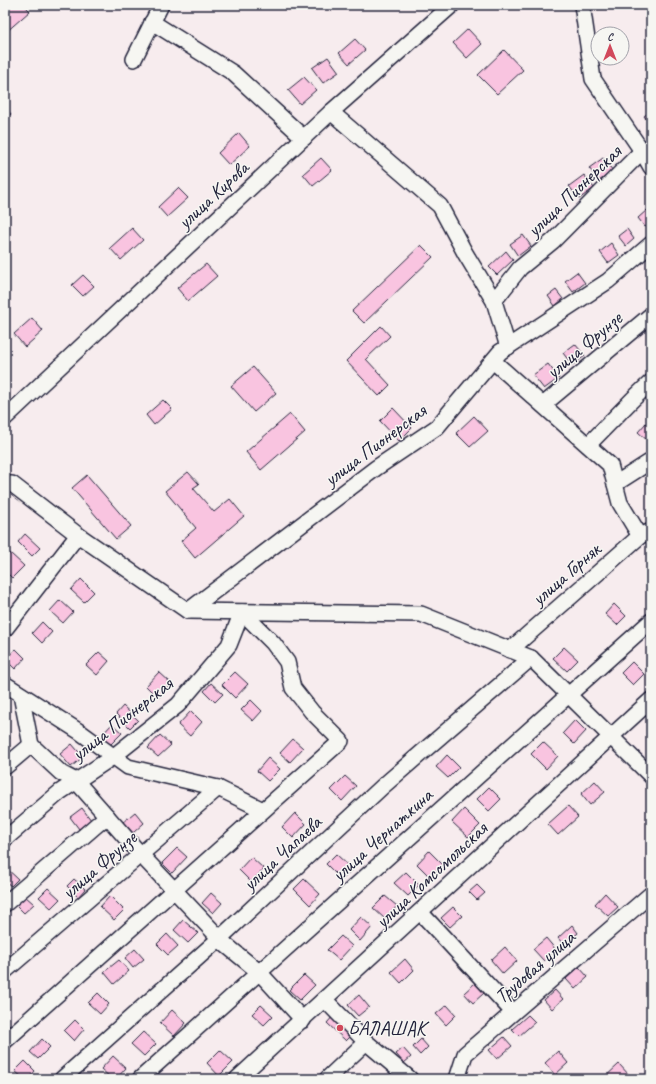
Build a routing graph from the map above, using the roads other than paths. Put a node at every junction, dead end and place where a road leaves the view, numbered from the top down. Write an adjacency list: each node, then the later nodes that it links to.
1 (160, 5): 4 (street)
2 (452, 5): 6 (street, улица Кирова)
3 (582, 5): 8 (street)
4 (152, 22): 5 (street); 7 (street)
5 (134, 59)
6 (331, 112): 7 (street, улица Кирова); 11 (street)
7 (304, 138): 17 (street, улица Кирова)
8 (647, 149): 9 (street); 11 (street, улица Пионерская)
9 (651, 167)
10 (651, 244): 13 (street, улица Пионерская)
11 (494, 301): 13 (street)
12 (651, 315): 16 (street, улица Фрунзе)
13 (508, 347): 14 (street, улица Пионерская)
14 (493, 361): 16 (street); 24 (street, улица Пионерская)
15 (651, 382): 18 (street)
16 (543, 405): 18 (street)
17 (5, 418)
18 (588, 445): 21 (street)
19 (651, 461): 21 (street)
20 (5, 484): 23 (street)
21 (615, 484): 22 (street)
22 (645, 534): 28 (street, улица Горняк)
23 (78, 535): 24 (street); 27 (street)
24 (188, 611): 25 (street)
25 (242, 612): 28 (street); 36 (street, улица Пионерская); 41 (street)
26 (651, 622): 32 (street, улица Чернаткина)
27 (5, 629)
28 (510, 650): 29 (street)
29 (531, 658): 32 (street); 49 (street, улица Чапаева)
30 (5, 684): 31 (street)
31 (21, 695): 35 (street); 36 (street)
32 (568, 695): 34 (street); 51 (street, улица Чернаткина)
33 (651, 700): 34 (street, улица Комсомольская)
34 (610, 736): 38 (street); 48 (street, улица Комсомольская)
35 (31, 745): 37 (street); 39 (street)
36 (114, 756): 39 (street, улица Пионерская); 40 (street)
37 (5, 767)
38 (651, 776)
39 (76, 781): 42 (street); 43 (street, улица Пионерская)
40 (218, 788): 41 (street); 44 (street, улица Фрунзе)
41 (263, 810): 45 (street)
42 (107, 816): 44 (street); 47 (street, улица Фрунзе)
43 (5, 839)
44 (141, 855): 45 (street); 50 (street, улица Фрунзе)
45 (175, 889): 49 (street); 55 (street)
46 (651, 894): 53 (street, Трудовая улица)
47 (5, 904)
48 (420, 912): 52 (street, улица Комсомольская); 53 (street)
49 (220, 938): 51 (street); 57 (street, улица Чапаева)
50 (5, 971)
51 (259, 972): 54 (street); 58 (street, улица Чернаткина)
52 (325, 1000): 54 (street, улица Комсомольская); 56 (street)
53 (514, 1012): 62 (street, Трудовая улица)
54 (303, 1020): 59 (street, улица Комсомольская)
55 (5, 1041)
56 (366, 1042): 60 (street); 61 (street)
57 (62, 1079)
58 (140, 1079)
59 (237, 1079)
60 (327, 1079)
61 (410, 1079)
62 (457, 1079)

